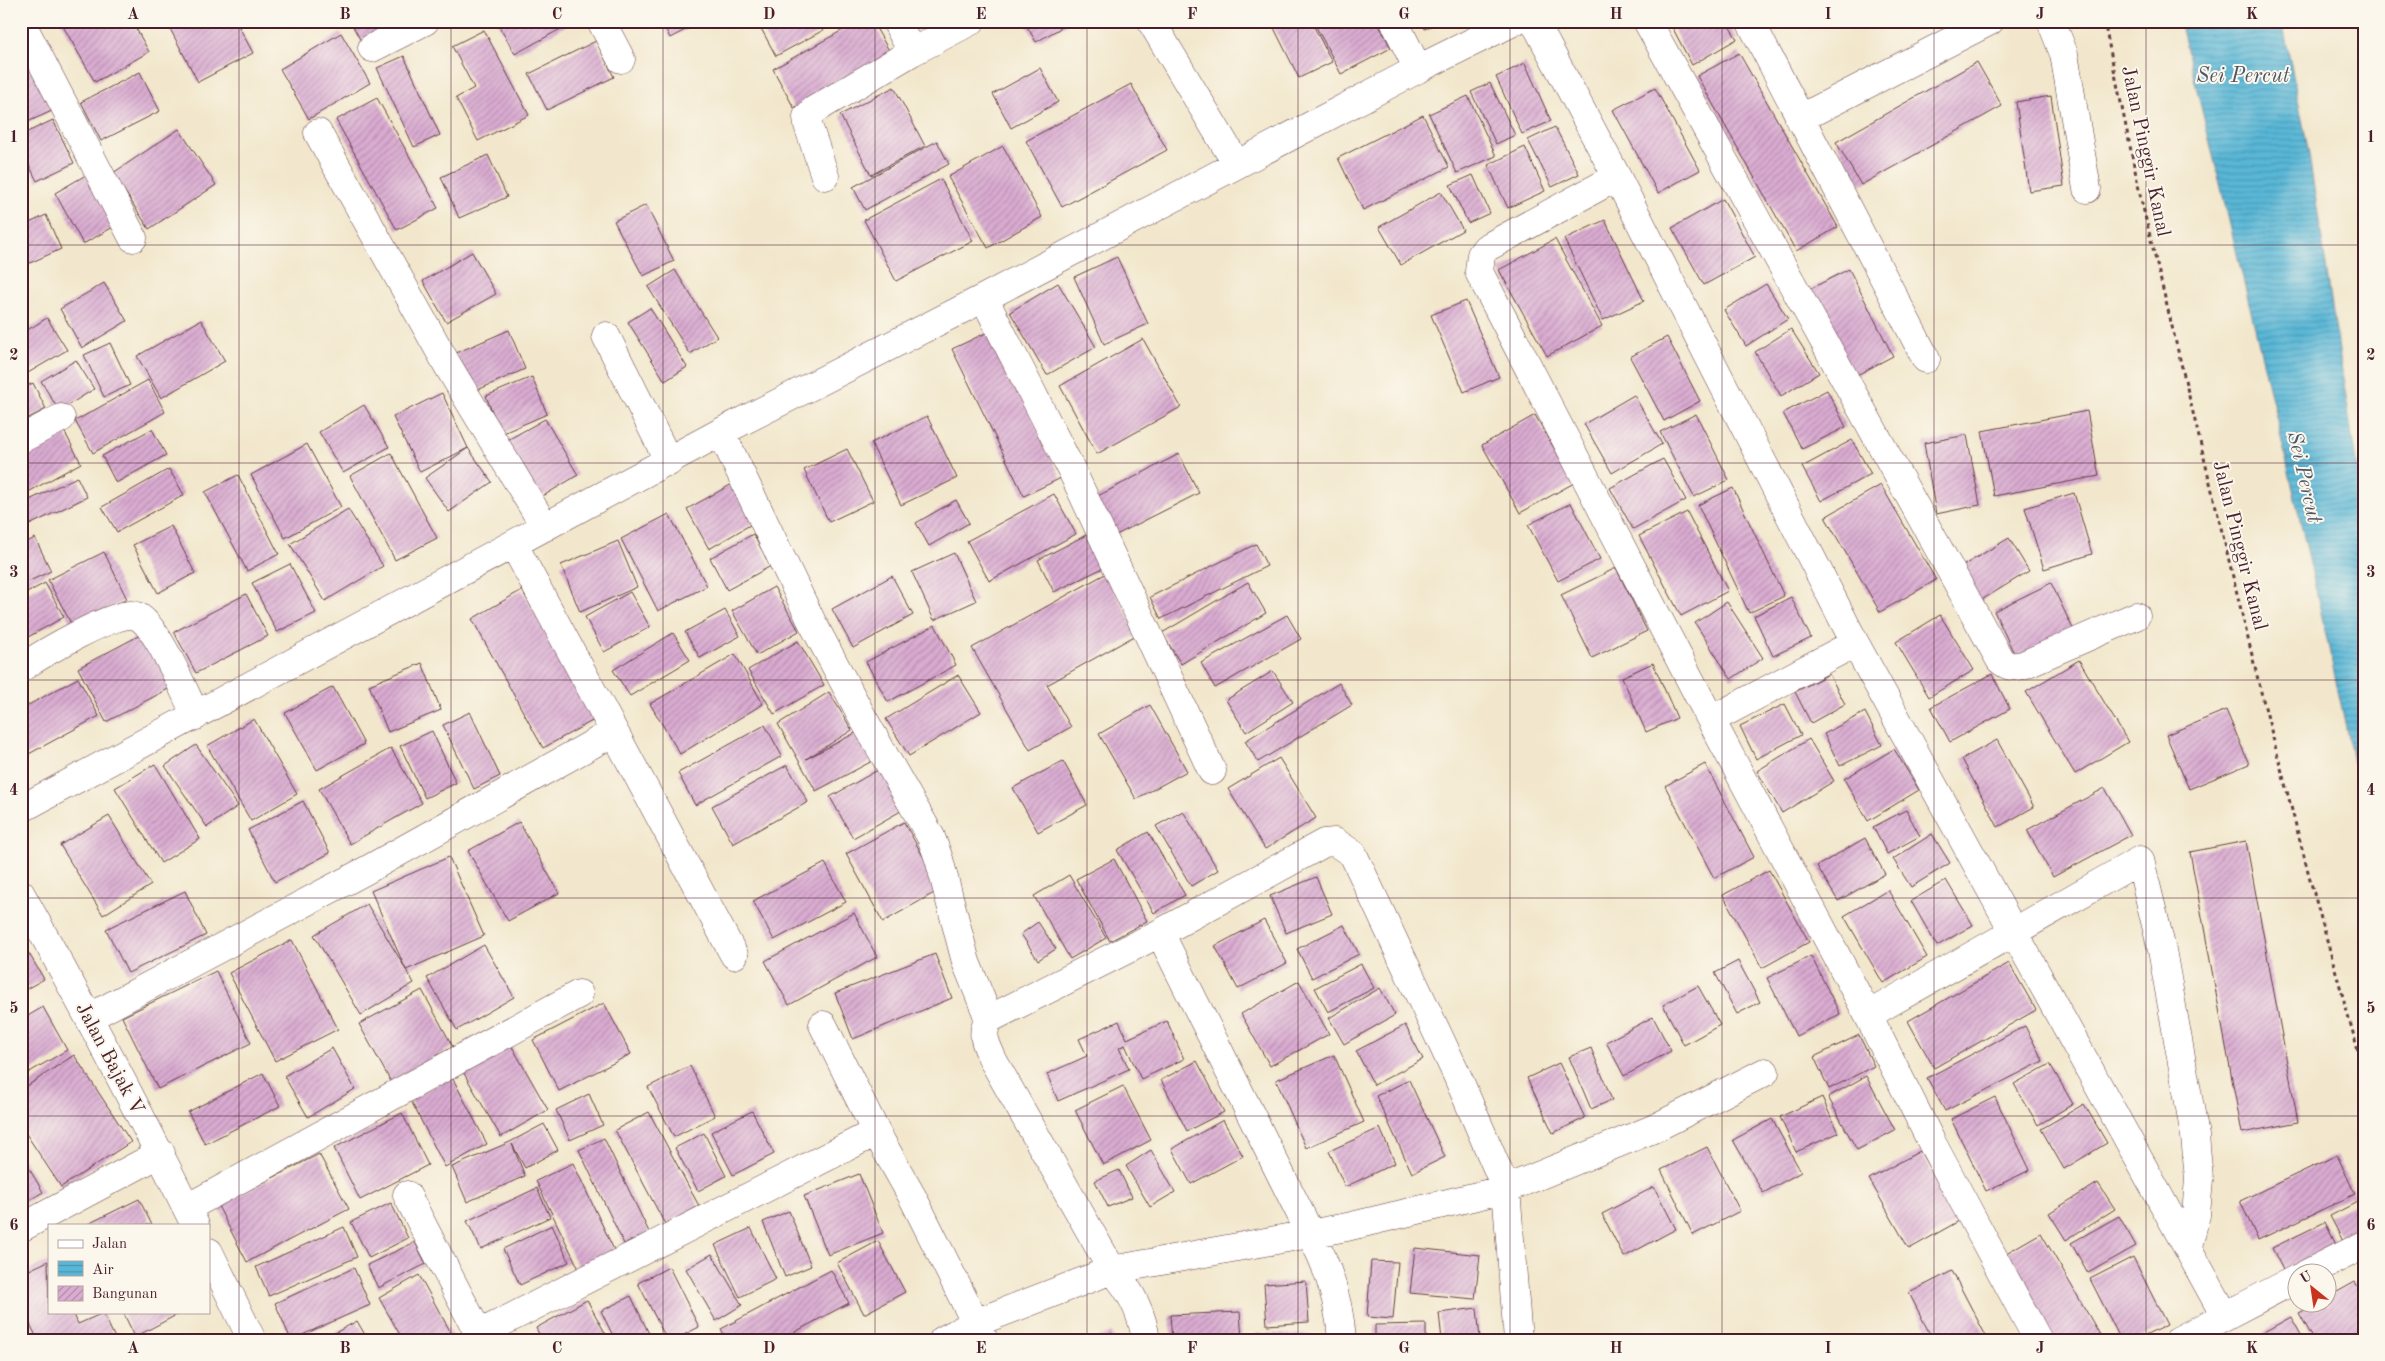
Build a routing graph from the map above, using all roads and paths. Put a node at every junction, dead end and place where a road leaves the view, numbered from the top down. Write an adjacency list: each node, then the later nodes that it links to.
1 (425, 21): 15 (street)
2 (601, 21): 17 (street)
3 (896, 21): 16 (street)
4 (971, 21): 16 (street)
5 (1151, 21): 21 (street)
6 (1394, 21): 18 (street)
7 (1515, 21): 18 (street)
8 (1534, 21): 23 (street)
9 (1647, 21): 35 (street)
10 (1750, 21): 19 (street)
11 (1990, 21): 19 (street)
12 (2051, 21): 24 (street)
13 (2104, 21): 53 (path, Jalan Pinggir Kanal)
14 (21, 22): 25 (street)
15 (372, 48)
16 (912, 52): 22 (street)
17 (621, 59)
18 (1418, 69): 21 (street)
19 (1799, 119): 28 (street)
20 (318, 133): 33 (street)
21 (1236, 163): 26 (street)
22 (825, 176)
23 (1617, 177): 36 (street); 39 (street)
24 (2087, 189)
25 (133, 238)
26 (984, 298): 30 (street); 41 (street)
27 (606, 336): 32 (street)
28 (1926, 359)
29 (61, 418): 31 (street)
30 (721, 432): 32 (street); 50 (street)
31 (21, 439)
32 (669, 462): 33 (street)
33 (545, 527): 34 (street)
34 (514, 545): 38 (street); 40 (street)
35 (2136, 616)
36 (1855, 643): 39 (street); 44 (street)
37 (21, 668): 38 (street)
38 (196, 716): 42 (street)
39 (1711, 720): 48 (street)
40 (614, 732): 46 (street); 49 (street)
41 (1212, 771)
42 (21, 809)
43 (21, 894): 49 (street, Jalan Bajak V)
44 (2013, 931): 48 (street); 62 (street); 62 (street)
45 (1160, 933): 50 (street); 56 (street); 60 (street)
46 (734, 955)
47 (579, 994): 58 (street)
48 (1868, 1015): 75 (street)
49 (90, 1018): 55 (street, Jalan Bajak V)
50 (989, 1019): 65 (street)
51 (823, 1025): 54 (street)
52 (1765, 1072): 56 (street)
53 (2364, 1072)
54 (876, 1132): 68 (street); 69 (street)
55 (161, 1153): 58 (street, Jalan Bajak V); 59 (street)
56 (1506, 1189): 60 (street); 74 (street)
57 (407, 1195): 69 (street)
58 (191, 1216)
59 (21, 1228)
60 (1310, 1233): 65 (street); 73 (street)
61 (2364, 1245): 64 (street)
62 (2188, 1246): 67 (street)
63 (210, 1254): 70 (street)
64 (2326, 1264)
65 (1112, 1270): 68 (street); 72 (street)
66 (2288, 1283): 67 (street)
67 (2225, 1316): 76 (street)
68 (979, 1331): 71 (street)
69 (480, 1337)
70 (252, 1340)
71 (943, 1340)
72 (1146, 1340)
73 (1342, 1340)
74 (1518, 1340)
75 (2038, 1340)
76 (2179, 1340)

